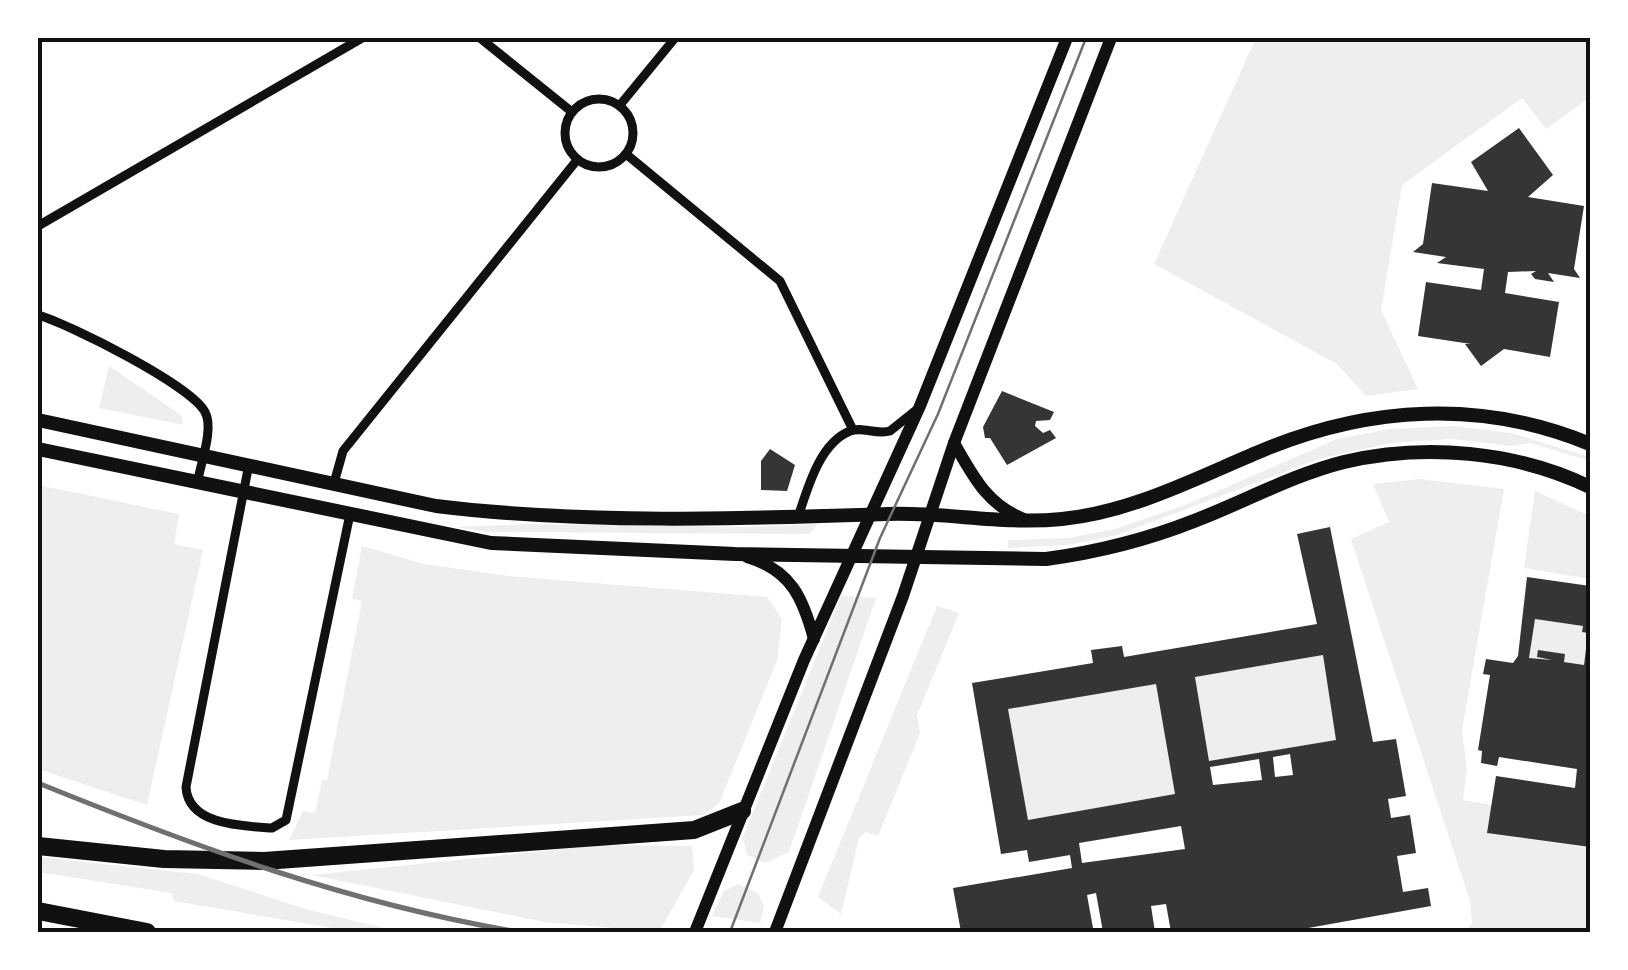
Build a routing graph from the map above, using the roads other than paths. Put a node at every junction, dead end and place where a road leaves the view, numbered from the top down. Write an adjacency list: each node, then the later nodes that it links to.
1 (362, 38): 10 (street)
2 (480, 38): 7 (street)
3 (675, 38): 6 (street)
4 (1067, 38): 12 (main road)
5 (1111, 38): 15 (main road)
6 (620, 106): 7 (street); 8 (street)
7 (572, 112): 9 (street)
8 (626, 154): 9 (street); 14 (street)
9 (577, 160): 21 (street)
10 (38, 226)
11 (38, 315): 18 (street)
12 (920, 406): 14 (street); 26 (main road)
13 (38, 420): 18 (main road)
14 (853, 430): 25 (street)
15 (954, 442): 27 (main road); 28 (main road)
16 (1590, 444): 28 (main road)
17 (38, 449): 20 (main road)
18 (203, 454): 19 (main road); 20 (street)
19 (249, 464): 21 (main road); 23 (street)
20 (198, 480): 23 (main road)
21 (334, 483): 25 (main road)
22 (1590, 487): 31 (main road)
23 (242, 490): 24 (main road); 24 (street)
24 (350, 514): 29 (main road)
25 (799, 514): 26 (main road)
26 (870, 515): 27 (main road); 30 (main road)
27 (930, 516): 28 (main road); 31 (main road)
28 (1026, 520)
29 (735, 554): 30 (main road); 32 (main road)
30 (852, 556): 31 (main road); 32 (main road)
31 (916, 557): 36 (main road)
32 (814, 639): 33 (main road)
33 (742, 811): 34 (highway); 38 (main road)
34 (38, 846)
35 (38, 911): 37 (highway)
36 (776, 929)
37 (147, 932)
38 (694, 932)

